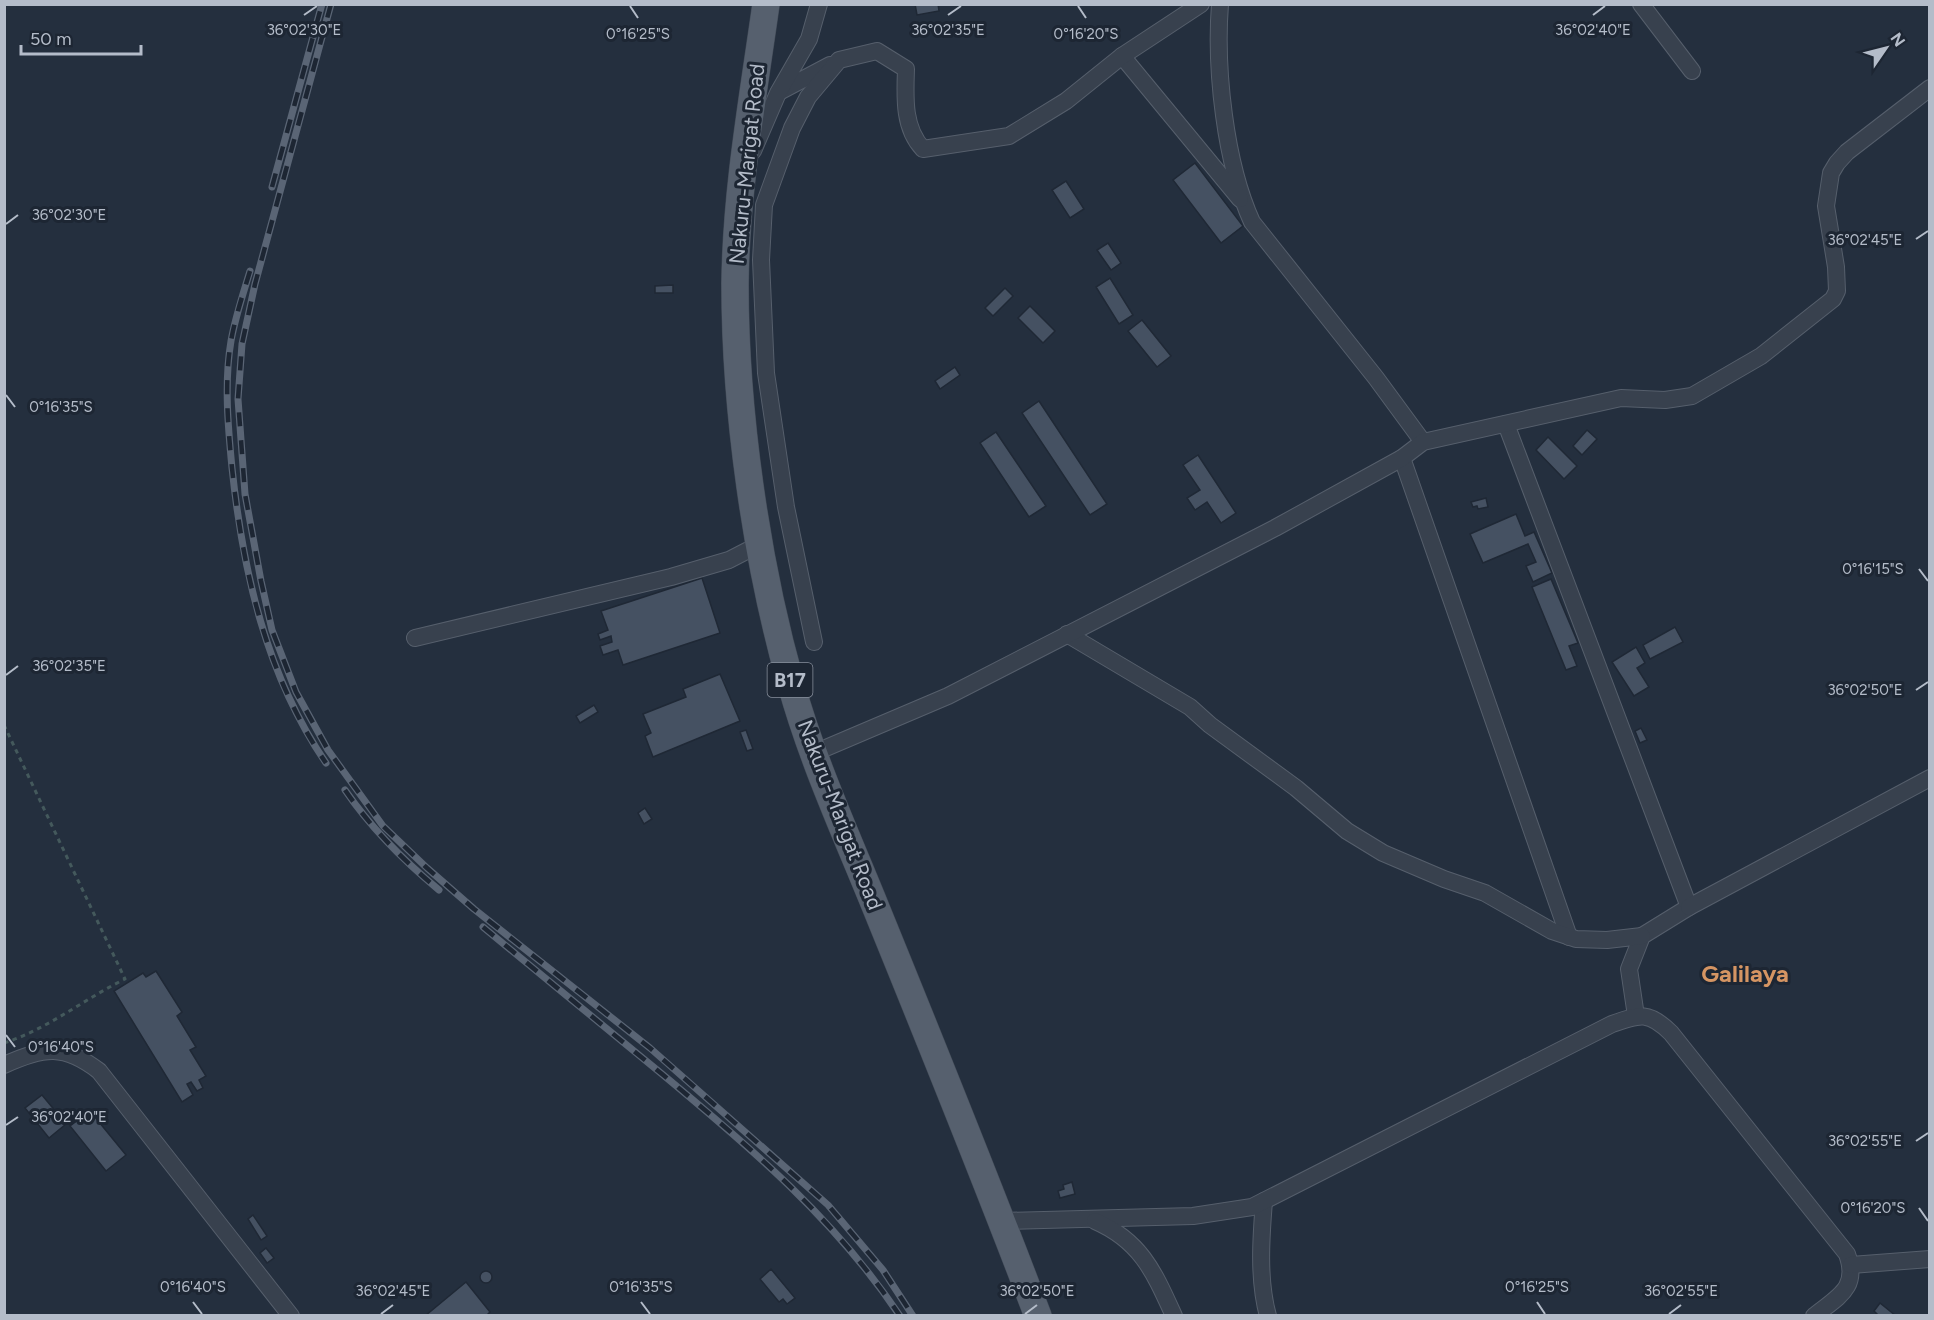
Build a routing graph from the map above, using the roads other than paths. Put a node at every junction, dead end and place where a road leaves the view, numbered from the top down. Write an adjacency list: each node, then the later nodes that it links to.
1 (766, 4): 11 (main road, Nakuru-Marigat Road / B17)
2 (819, 4): 10 (street)
3 (1201, 4): 6 (street)
4 (1220, 4): 12 (street)
5 (1641, 4): 8 (street)
6 (1122, 56): 7 (street); 12 (street)
7 (839, 60): 10 (street); 19 (street)
8 (1692, 70)
9 (1929, 88): 13 (street)
10 (778, 93): 11 (street)
11 (742, 177): 16 (main road, Nakuru-Marigat Road / B17)
12 (1243, 203): 14 (street)
13 (1506, 424): 14 (street); 22 (street)
14 (1423, 442): 15 (street)
15 (1402, 458): 17 (street); 24 (street)
16 (760, 544): 18 (street); 20 (main road, Nakuru-Marigat Road / B17)
17 (1067, 634): 20 (street); 24 (street)
18 (415, 638)
19 (814, 642)
20 (814, 753): 29 (main road, Nakuru-Marigat Road / B17)
21 (1929, 778): 22 (street)
22 (1689, 907): 23 (street)
23 (1642, 936): 24 (street); 25 (street)
24 (1569, 937)
25 (1636, 1016): 27 (street); 31 (street)
26 (4, 1065): 32 (street)
27 (1264, 1201): 28 (street); 35 (street)
28 (1091, 1219): 29 (street); 34 (street)
29 (1002, 1221): 33 (main road, Nakuru-Marigat Road / B17)
30 (1929, 1259): 31 (street)
31 (1851, 1265): 36 (street)
32 (291, 1316)
33 (1038, 1316)
34 (1174, 1316)
35 (1268, 1316)
36 (1814, 1316)

